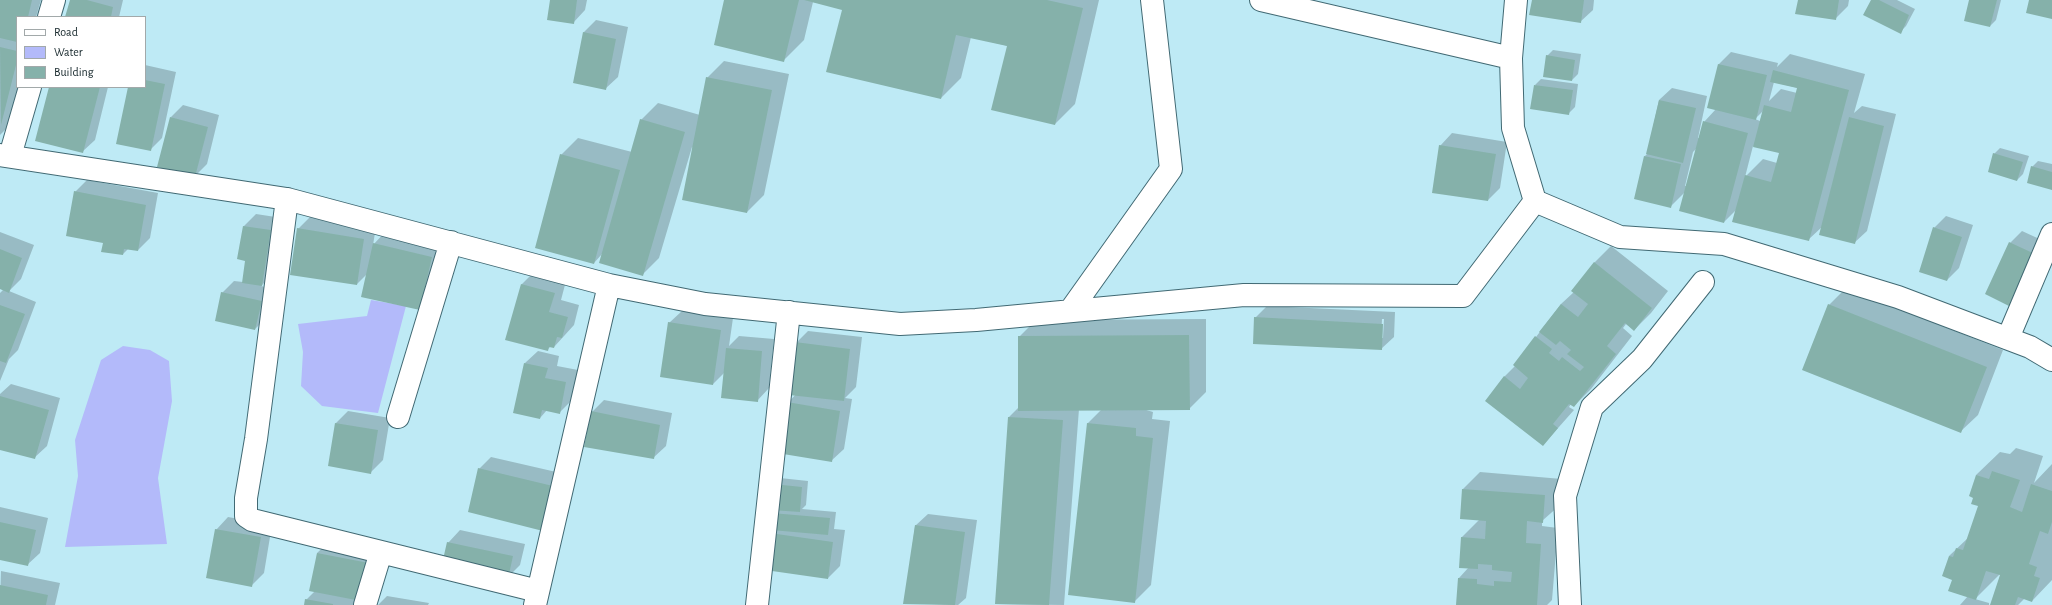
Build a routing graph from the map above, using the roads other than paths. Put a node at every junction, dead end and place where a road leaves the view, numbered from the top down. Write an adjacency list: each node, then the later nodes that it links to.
1 (54, 0): 5 (street)
2 (1152, 0): 15 (street)
3 (1261, 0): 6 (street)
4 (1516, 0): 6 (street)
5 (49, 16)
6 (1511, 58): 10 (street)
7 (30, 88): 8 (street)
8 (5, 155): 9 (street)
9 (287, 199): 12 (street); 20 (street)
10 (1535, 201): 15 (street); 17 (street)
11 (2052, 234): 17 (street)
12 (451, 242): 14 (street); 19 (street)
13 (1703, 282): 24 (street)
14 (609, 285): 16 (street); 21 (street)
15 (1070, 311): 16 (street)
16 (789, 312): 23 (street)
17 (2008, 338): 18 (street)
18 (2052, 360)
19 (398, 417)
20 (381, 552): 21 (street); 22 (street)
21 (536, 598)
22 (365, 605)
23 (757, 605)
24 (1570, 605)

